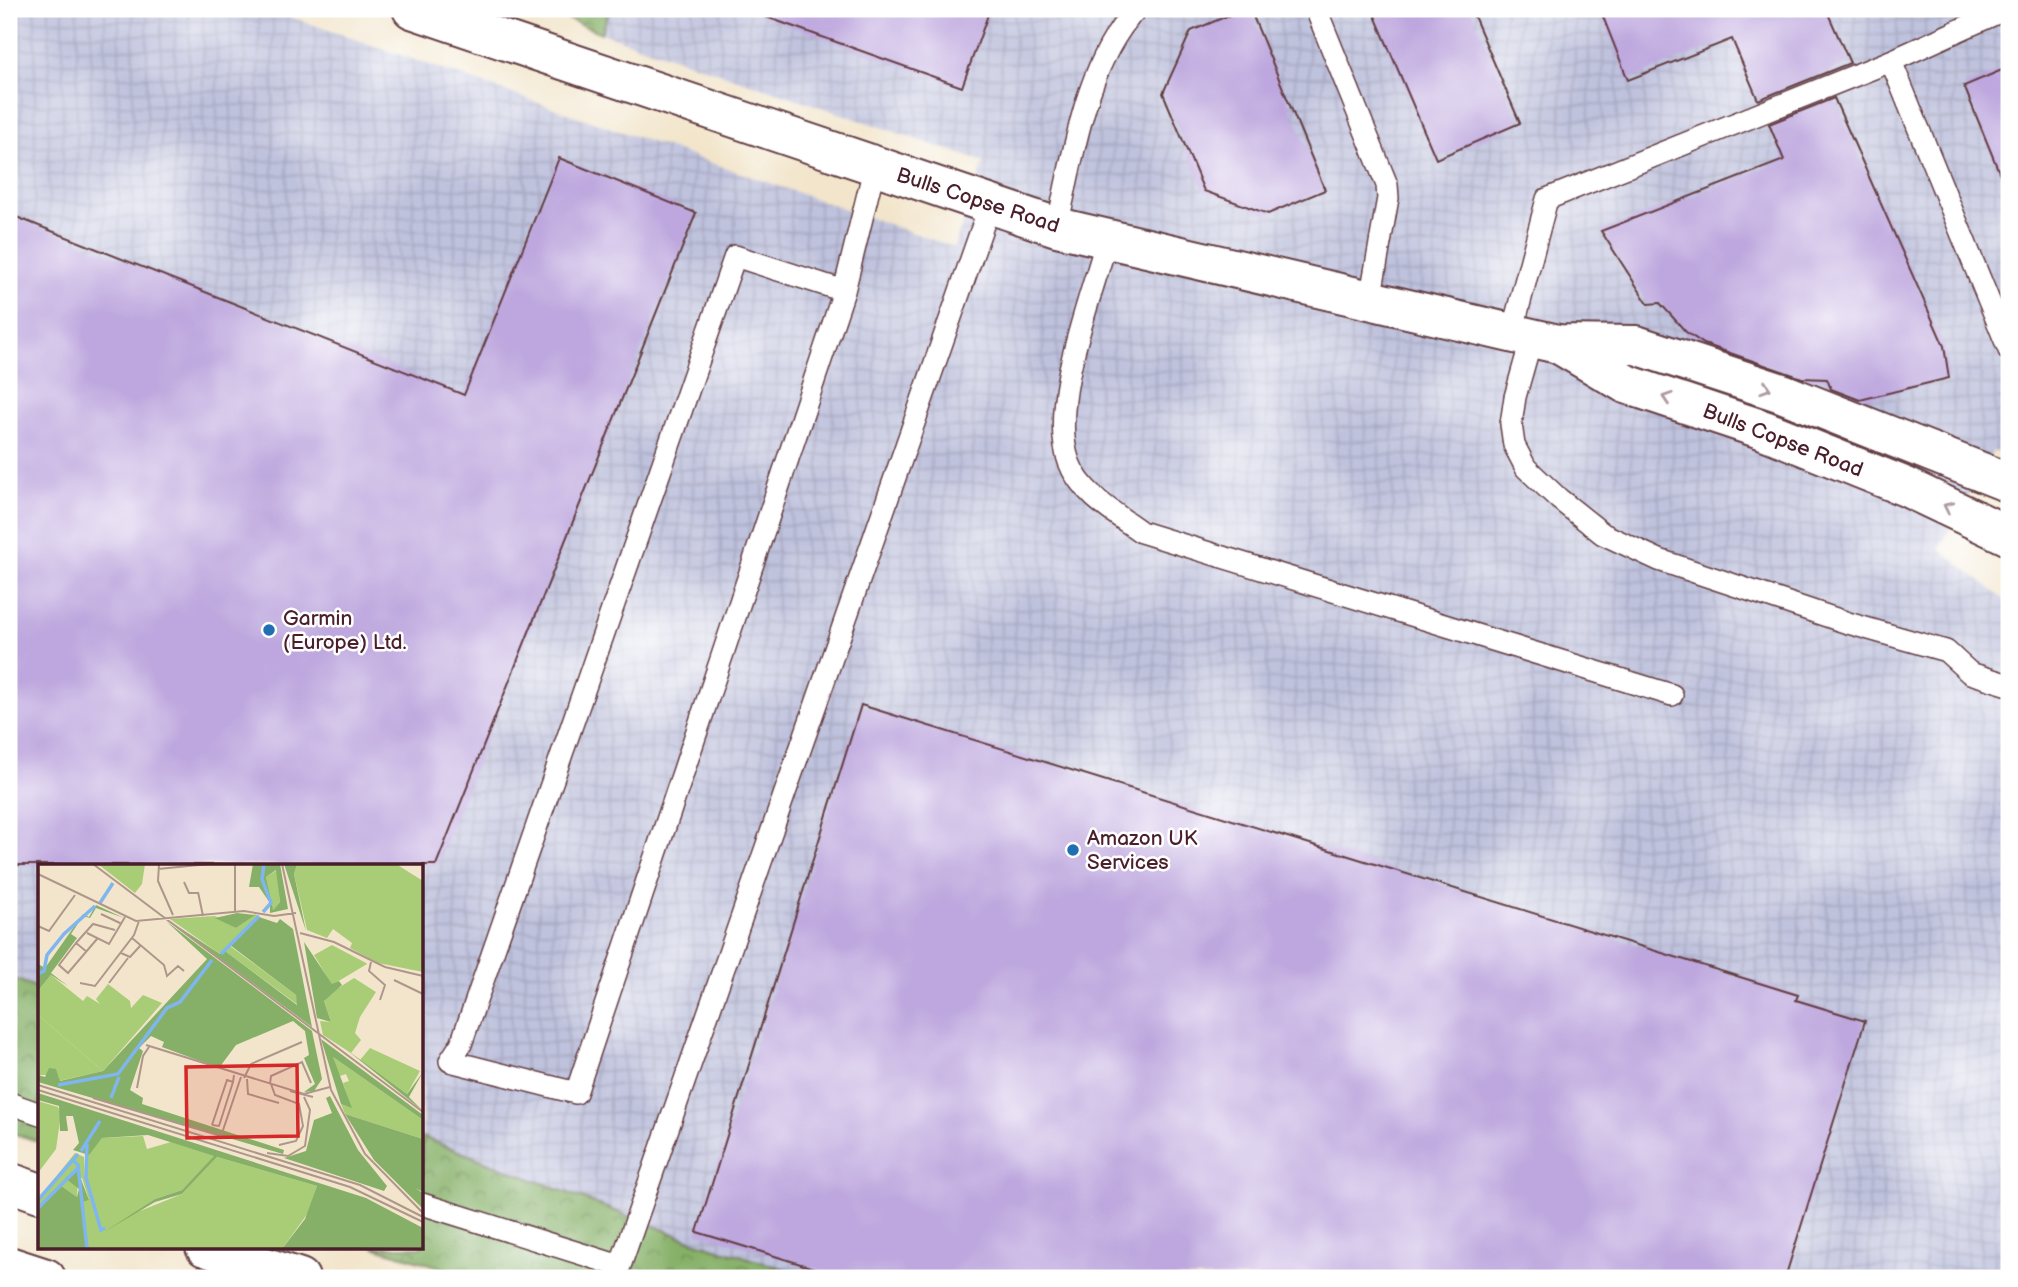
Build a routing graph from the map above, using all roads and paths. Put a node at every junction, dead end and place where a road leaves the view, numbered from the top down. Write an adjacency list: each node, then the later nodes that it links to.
1 (412, 9): 6 (street, Bulls Copse Road)
2 (1136, 9): 8 (lane)
3 (1316, 9): 11 (lane)
4 (2007, 9): 5 (lane)
5 (1891, 61): 12 (lane); 13 (lane)
6 (875, 165): 7 (street, Bulls Copse Road); 10 (lane)
7 (990, 205): 8 (street, Bulls Copse Road); 22 (lane)
8 (1056, 227): 9 (street, Bulls Copse Road)
9 (1107, 239): 11 (street, Bulls Copse Road); 17 (lane)
10 (844, 291): 10 (lane)
11 (1370, 300): 12 (street, Bulls Copse Road)
12 (1534, 338): 14 (street, Bulls Copse Road, one-way to 14); 15 (street, Bulls Copse Road, one-way to 12); 16 (lane)
13 (2009, 349)
14 (2009, 483)
15 (2009, 536)
16 (2009, 685)
17 (1672, 695)
18 (9, 1104): 19 (lane)
19 (38, 1113)
20 (9, 1182): 21 (street)
21 (38, 1192)
22 (424, 1205)
23 (208, 1248): 26 (street)
24 (9, 1266): 25 (street)
25 (46, 1278)
26 (300, 1278)

